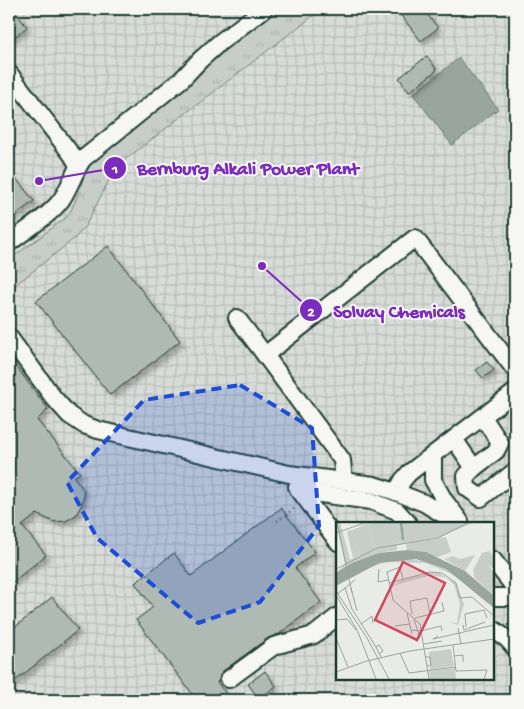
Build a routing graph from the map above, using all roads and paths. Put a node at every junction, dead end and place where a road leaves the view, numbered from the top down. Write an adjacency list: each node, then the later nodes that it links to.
1 (264, 9): 3 (lane)
2 (9, 72): 3 (lane)
3 (78, 165): 4 (lane)
4 (9, 243)
5 (237, 318): 7 (lane)
6 (9, 337): 15 (lane)
7 (265, 355): 8 (lane); 16 (lane)
8 (515, 370)
9 (515, 392): 10 (lane)
10 (483, 417): 11 (lane); 13 (lane)
11 (454, 439): 12 (lane); 13 (lane)
12 (432, 455): 17 (lane); 22 (lane)
13 (474, 468): 14 (lane)
14 (515, 472)
15 (288, 474): 16 (lane); 18 (lane)
16 (344, 481): 17 (lane)
17 (396, 492): 21 (lane)
18 (303, 496): 19 (path); 20 (lane); 23 (lane)
19 (278, 521)
20 (407, 522)
21 (455, 522)
22 (460, 522)
23 (336, 539)
24 (494, 561): 25 (lane)
25 (515, 588)
26 (494, 597): 27 (lane)
27 (515, 597)
28 (336, 618): 31 (lane)
29 (494, 630): 30 (lane)
30 (515, 648)
31 (229, 680)

